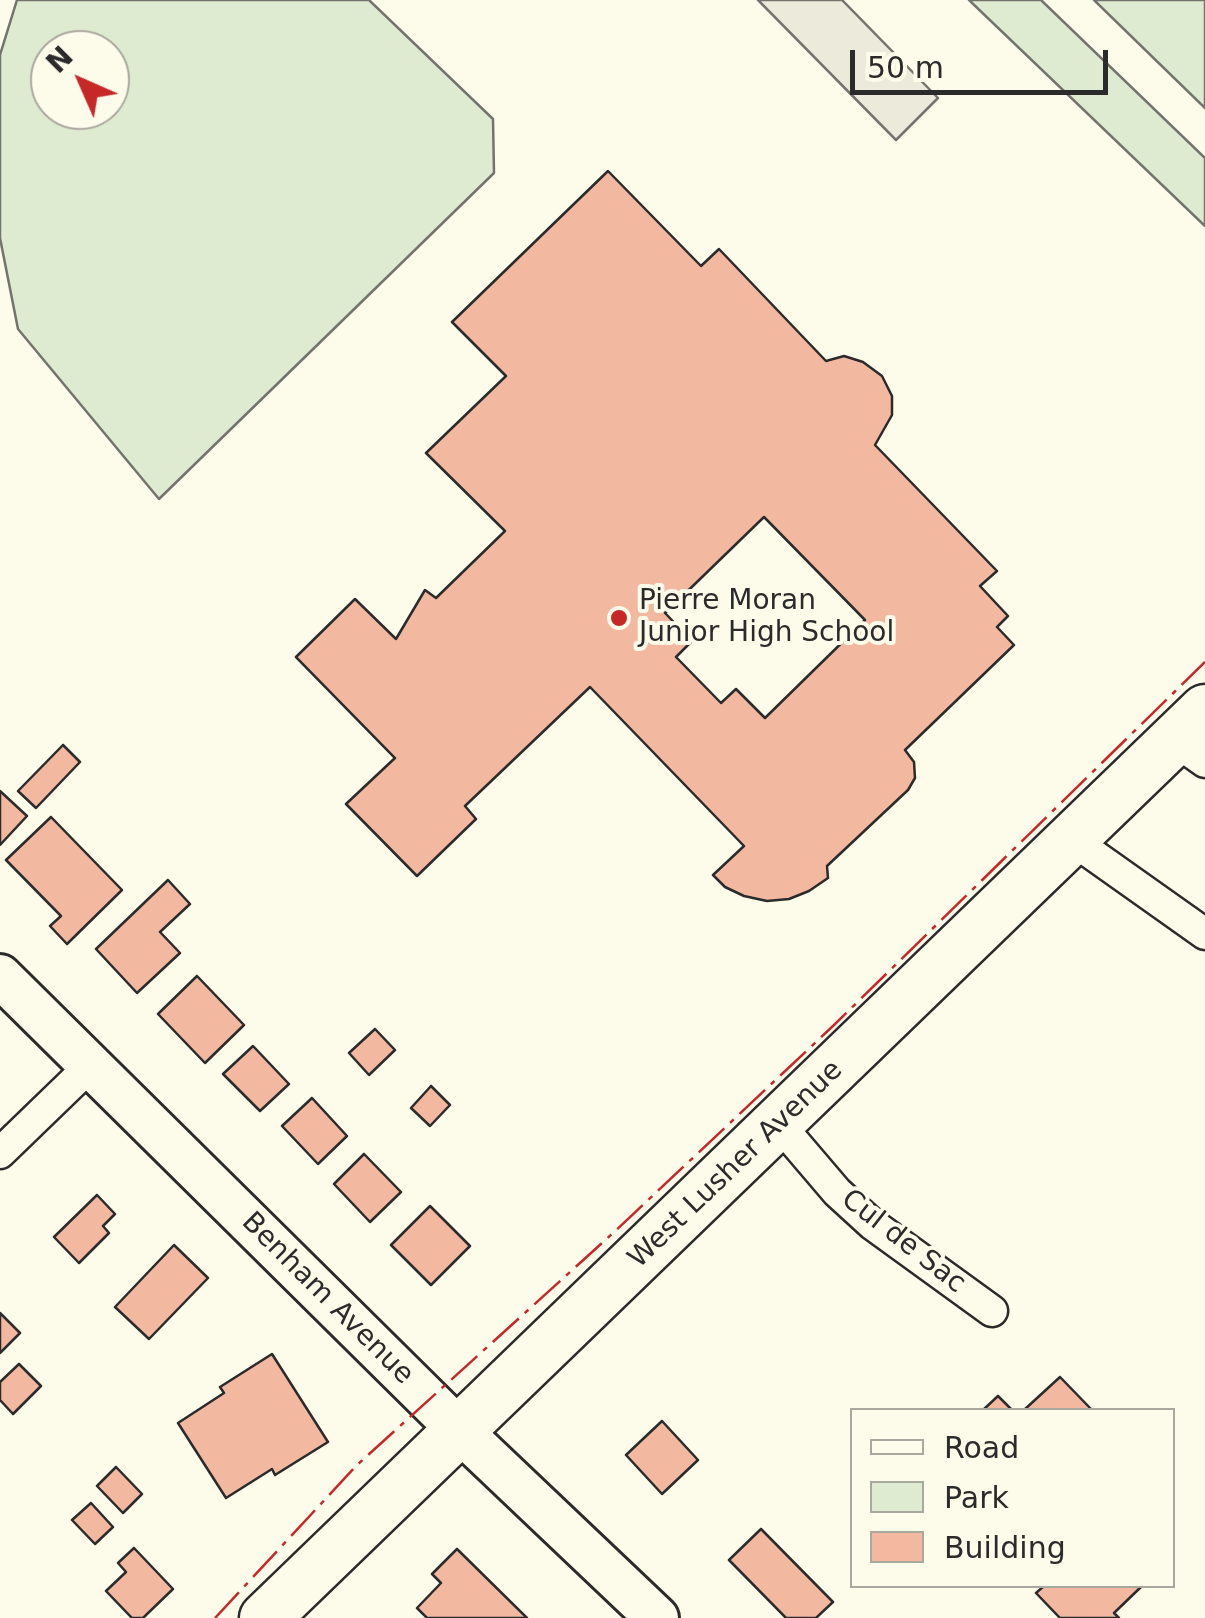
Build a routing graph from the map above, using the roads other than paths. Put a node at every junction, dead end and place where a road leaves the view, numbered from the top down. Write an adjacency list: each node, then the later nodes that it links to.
1 (1195, 737): 2 (main road, West Lusher Avenue)
2 (1071, 840): 3 (street); 6 (main road, West Lusher Avenue)
3 (1205, 934)
4 (0, 976): 5 (main road, Benham Avenue)
5 (91, 1065): 7 (street); 9 (main road, Benham Avenue)
6 (779, 1124): 8 (street, Cul de Sac); 9 (main road, West Lusher Avenue)
7 (0, 1153)
8 (992, 1311)
9 (458, 1429): 10 (main road, West Lusher Avenue); 11 (main road, Benham Avenue)
10 (264, 1618)
11 (656, 1618)

